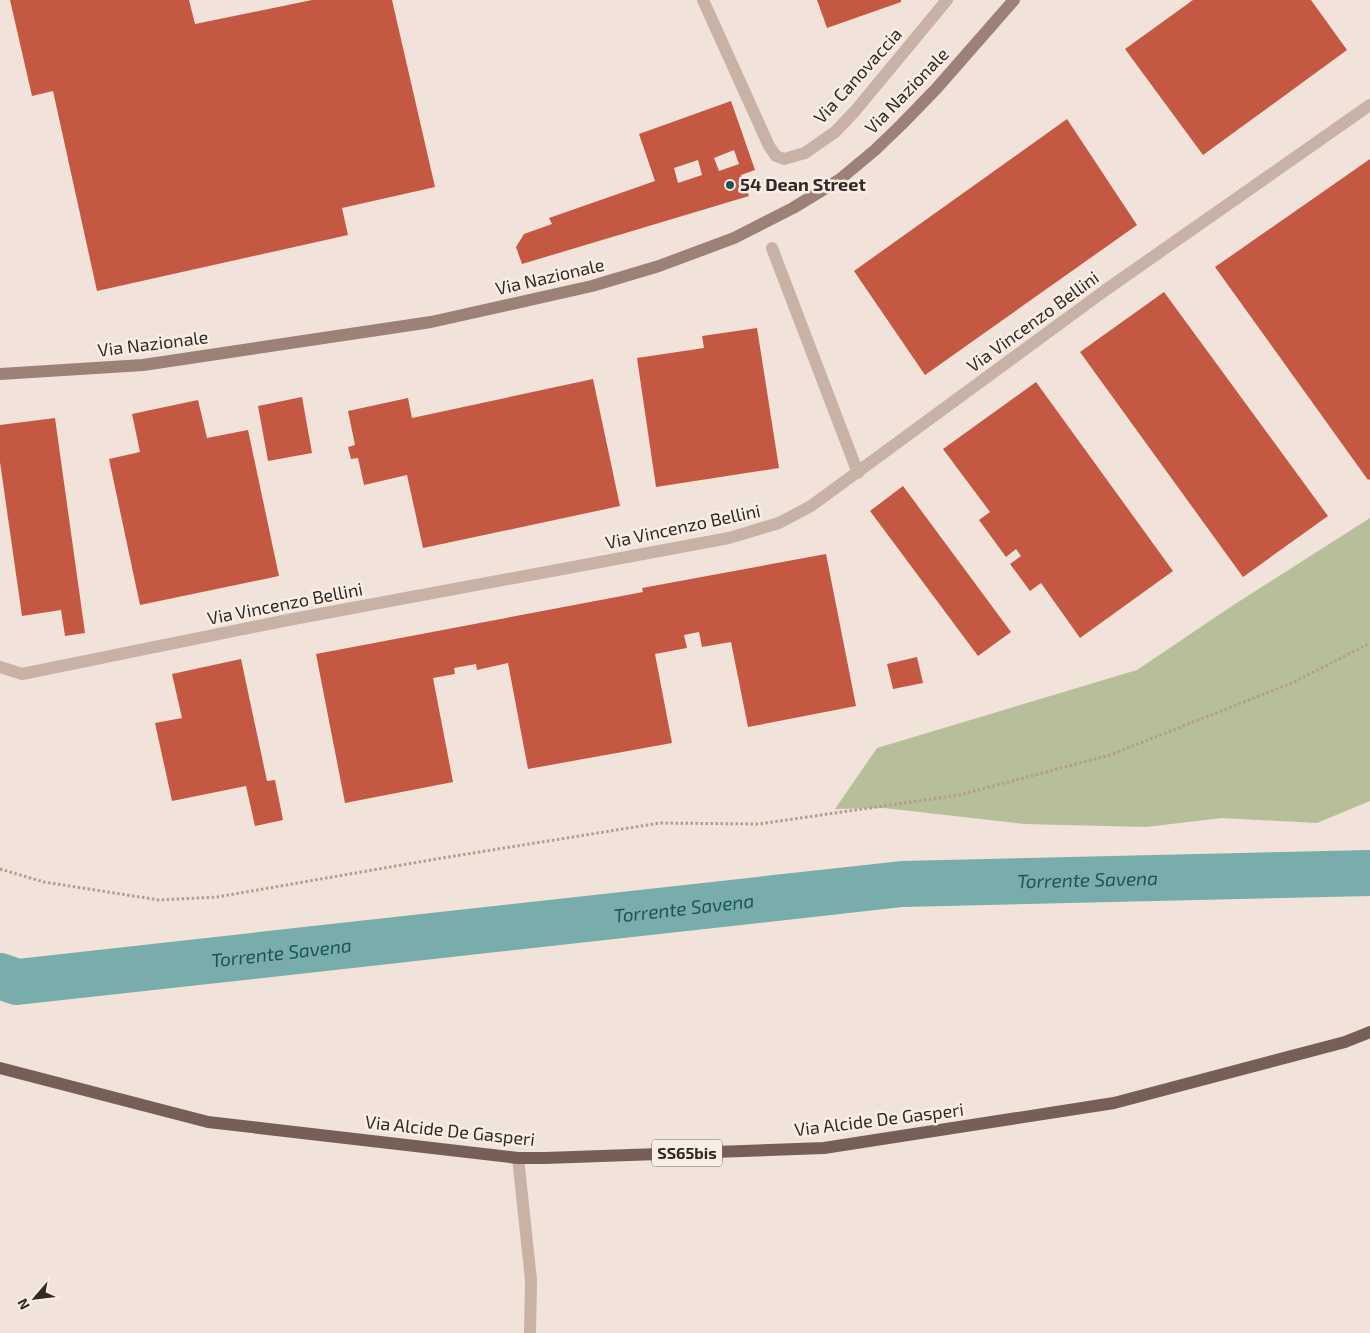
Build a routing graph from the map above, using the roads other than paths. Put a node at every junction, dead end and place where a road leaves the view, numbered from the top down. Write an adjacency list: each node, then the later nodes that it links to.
1 (703, 0): 2 (street, Via Canovaccia)
2 (947, 0)
3 (1014, 0): 6 (main road, Via Nazionale)
4 (1370, 105): 7 (street, Via Vincenzo Bellini)
5 (772, 248): 7 (street)
6 (0, 374)
7 (858, 473): 8 (street, Via Vincenzo Bellini)
8 (0, 667)
9 (1370, 1032): 11 (main road, Via Alcide De Gasperi / SS65bis)
10 (0, 1068): 11 (main road, Via Alcide De Gasperi / SS65bis)
11 (518, 1158): 12 (street)
12 (530, 1333)

